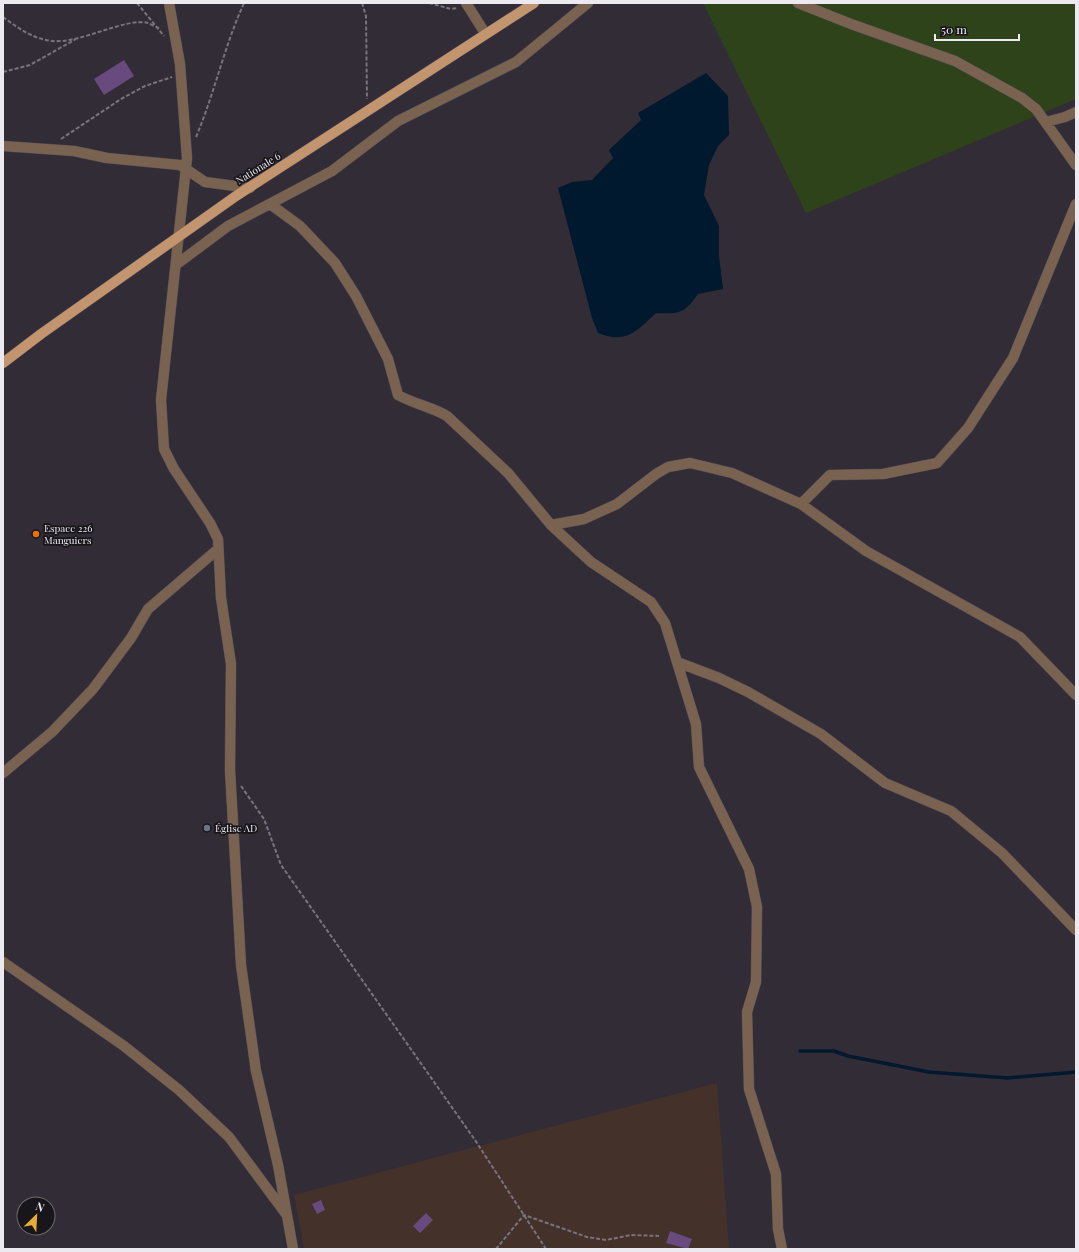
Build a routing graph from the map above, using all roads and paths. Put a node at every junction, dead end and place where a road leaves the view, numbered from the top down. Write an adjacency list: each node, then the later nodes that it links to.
1 (137, 3): 11 (path)
2 (169, 3): 16 (street)
3 (244, 3): 22 (path)
4 (362, 3): 17 (path)
5 (429, 3): 9 (path)
6 (534, 3): 12 (main road, Nationale 6)
7 (588, 3): 25 (street)
8 (798, 3): 19 (street)
9 (467, 5): 12 (street)
10 (3, 17): 13 (path)
11 (159, 28): 13 (path); 14 (path)
12 (485, 33): 17 (main road, Nationale 6)
13 (77, 39): 15 (path)
14 (166, 41)
15 (3, 72)
16 (180, 74): 21 (path); 22 (street)
17 (368, 112): 24 (main road, Nationale 6)
18 (1076, 112): 19 (street)
19 (1046, 122): 23 (street)
20 (3, 146): 21 (street)
21 (48, 149): 22 (street)
22 (187, 163): 24 (street); 27 (street)
23 (1076, 165)
24 (250, 188): 27 (main road, Nationale 6)
25 (270, 204): 28 (street); 31 (street)
26 (1076, 204): 30 (street)
27 (180, 236): 28 (street); 29 (main road, Nationale 6)
28 (177, 264): 32 (street)
29 (3, 363)
30 (801, 504): 31 (street); 34 (street)
31 (551, 525): 33 (street)
32 (218, 549): 35 (street); 36 (street)
33 (677, 662): 37 (street); 45 (street)
34 (1076, 695)
35 (230, 770): 39 (path); 40 (street)
36 (3, 773)
37 (1076, 930)
38 (3, 962): 40 (street)
39 (524, 1215): 41 (path); 43 (path); 44 (path)
40 (287, 1216): 42 (street)
41 (659, 1236)
42 (293, 1249)
43 (496, 1249)
44 (546, 1249)
45 (782, 1249)

